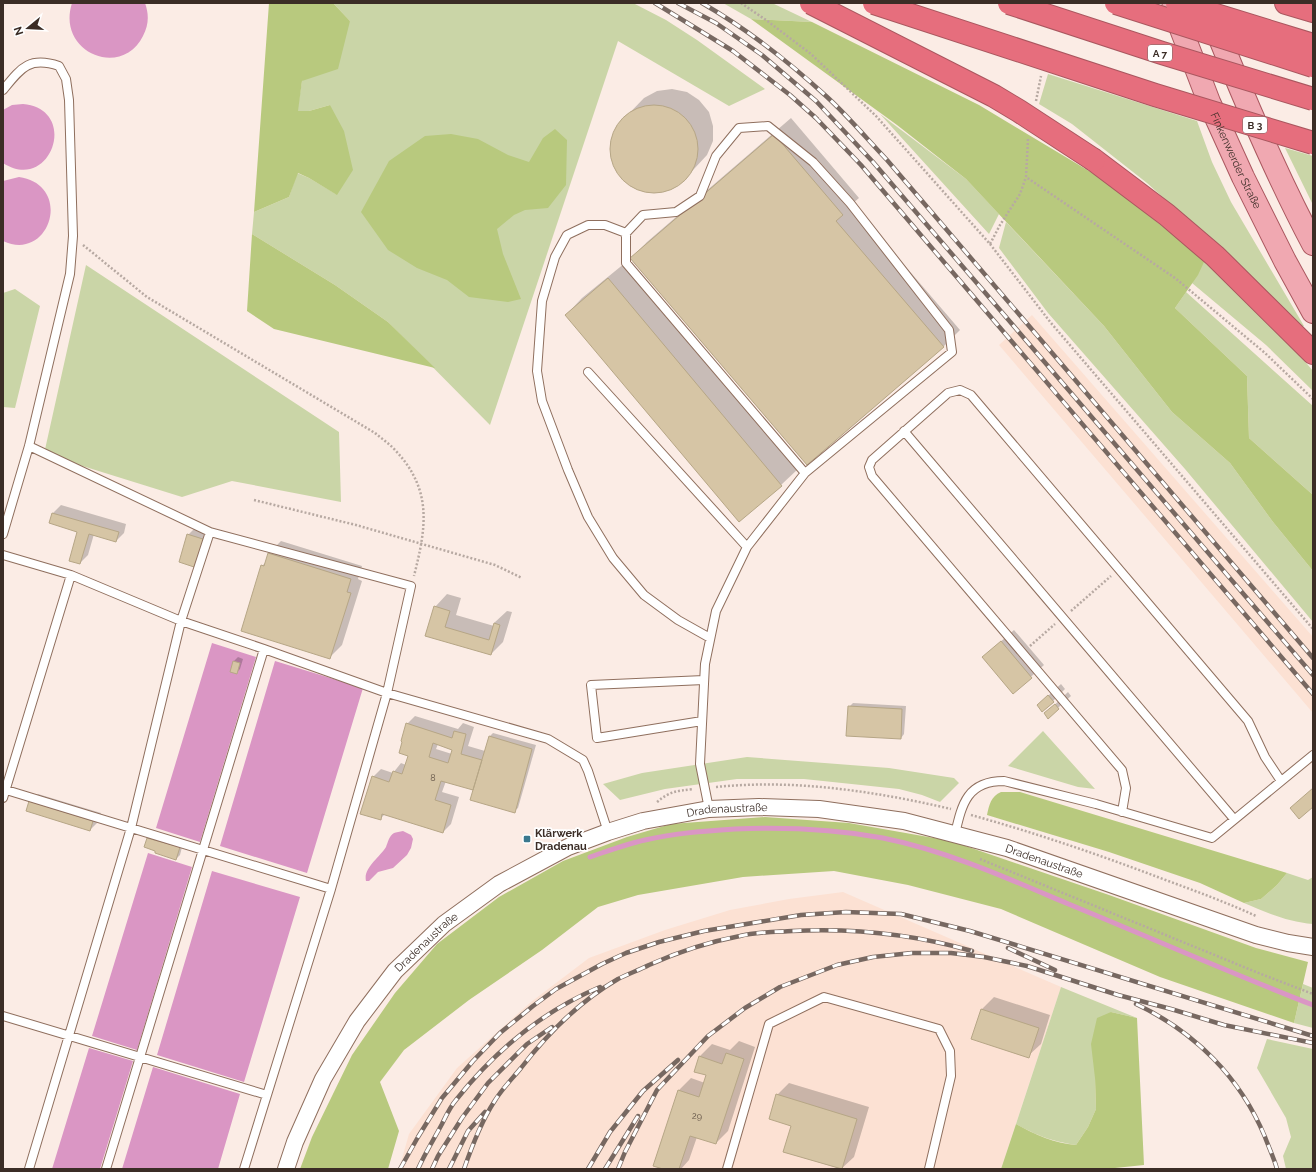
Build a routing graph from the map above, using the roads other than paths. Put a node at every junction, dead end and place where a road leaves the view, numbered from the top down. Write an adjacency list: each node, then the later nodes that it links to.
1 (811, 3): 18 (highway, bridge)
2 (874, 3): 14 (highway, bridge)
3 (1009, 3): 13 (highway, A 7, bridge)
4 (1116, 3): 11 (highway, bridge)
5 (1171, 3): 17 (main road, Finkenwerder Straße)
6 (1177, 3): 10 (highway, bridge)
7 (1205, 3): 16 (main road, B 3)
8 (1286, 3): 9 (highway)
9 (1313, 11)
10 (1313, 45)
11 (1313, 66)
12 (3, 90): 21 (lane)
13 (1313, 99)
14 (1313, 143)
15 (626, 233): 22 (lane); 22 (lane); 29 (lane)
16 (1313, 244)
17 (1313, 312)
18 (1313, 353)
19 (588, 372): 25 (lane)
20 (904, 431): 35 (lane); 38 (lane); 39 (lane)
21 (29, 446): 23 (lane); 24 (lane)
22 (805, 473): 25 (lane)
23 (210, 532): 28 (lane); 32 (lane)
24 (3, 534)
25 (748, 547): 29 (lane)
26 (3, 555): 27 (lane)
27 (71, 575): 28 (lane); 36 (lane)
28 (180, 621): 30 (lane); 40 (lane)
29 (710, 638): 31 (lane)
30 (264, 649): 32 (lane); 43 (lane)
31 (704, 680): 33 (lane); 33 (lane)
32 (386, 693): 41 (lane); 44 (lane)
33 (702, 721): 37 (lane)
34 (1313, 755): 35 (lane)
35 (1281, 781): 39 (lane)
36 (4, 792): 40 (lane)
37 (709, 809): 41 (street, Dradenaustraße); 42 (street, Dradenaustraße)
38 (1122, 812): 39 (lane); 42 (lane)
39 (1234, 819)
40 (131, 828): 43 (lane); 47 (lane)
41 (608, 832): 53 (street, Dradenaustraße)
42 (955, 834): 45 (street, Dradenaustraße)
43 (202, 850): 44 (lane); 48 (lane)
44 (331, 889): 49 (lane)
45 (1313, 947)
46 (3, 1016): 47 (lane)
47 (69, 1036): 48 (lane); 50 (lane)
48 (140, 1057): 49 (lane); 51 (lane)
49 (267, 1095): 52 (lane)
50 (29, 1169)
51 (106, 1169)
52 (244, 1169)
53 (286, 1169)
54 (727, 1169): 55 (lane)
55 (929, 1169)

